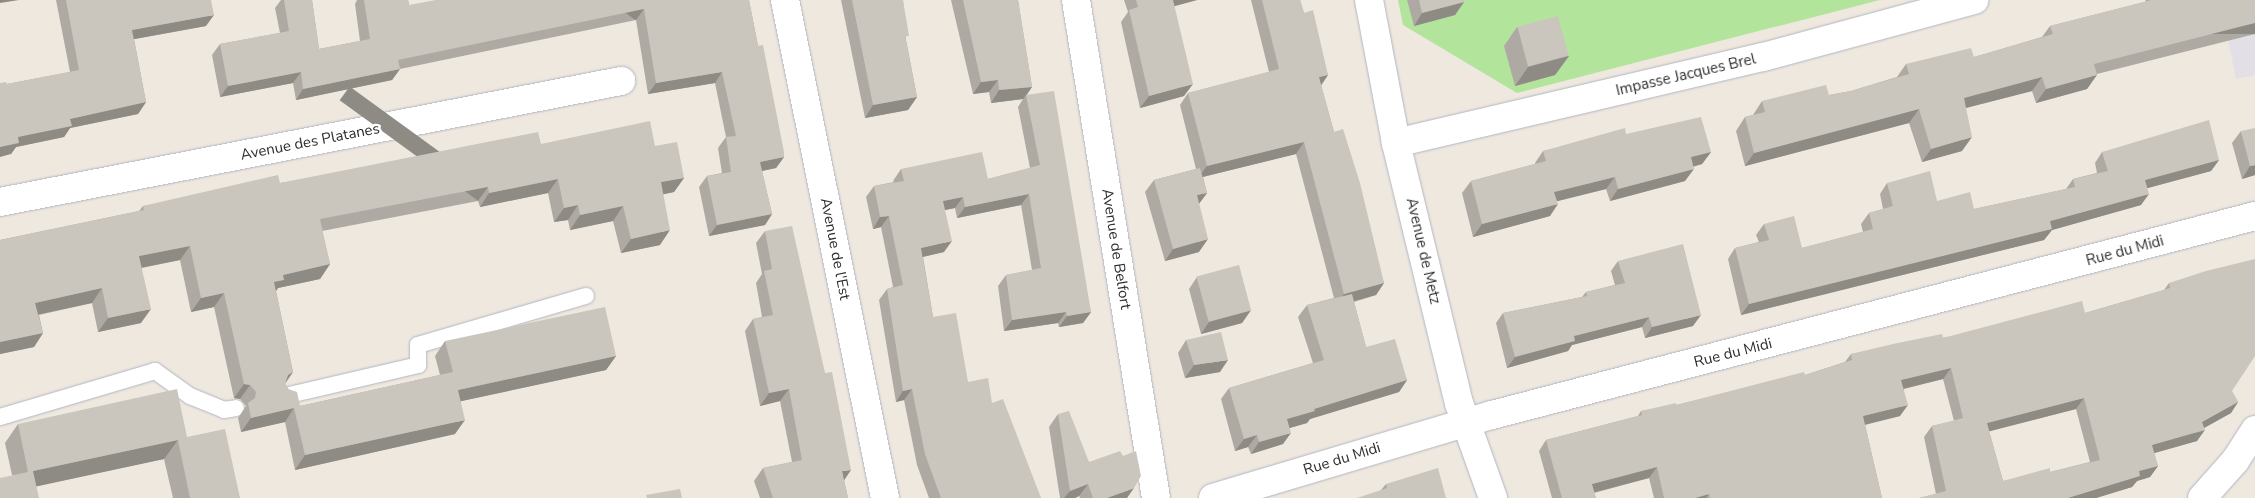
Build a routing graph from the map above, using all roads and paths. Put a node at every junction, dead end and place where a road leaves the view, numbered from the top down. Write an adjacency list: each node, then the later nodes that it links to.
1 (785, 0): 15 (street, Avenue de l'Est)
2 (1076, 0): 16 (street, Avenue de Belfort)
3 (1369, 0): 6 (street, Avenue de Metz)
4 (1974, 0): 6 (street, Impasse Jacques Brel)
5 (621, 81): 7 (street, Avenue des Platanes)
6 (1396, 143): 13 (street, Avenue de Metz)
7 (0, 202)
8 (2255, 216): 13 (street, Rue du Midi)
9 (586, 296): 10 (lane)
10 (285, 396)
11 (236, 408): 12 (lane)
12 (0, 416)
13 (1465, 423): 17 (street, Rue du Midi); 18 (street, Avenue de Metz)
14 (2255, 430): 19 (street)
15 (885, 498)
16 (1156, 498)
17 (1213, 498)
18 (1493, 498)
19 (2202, 498)

